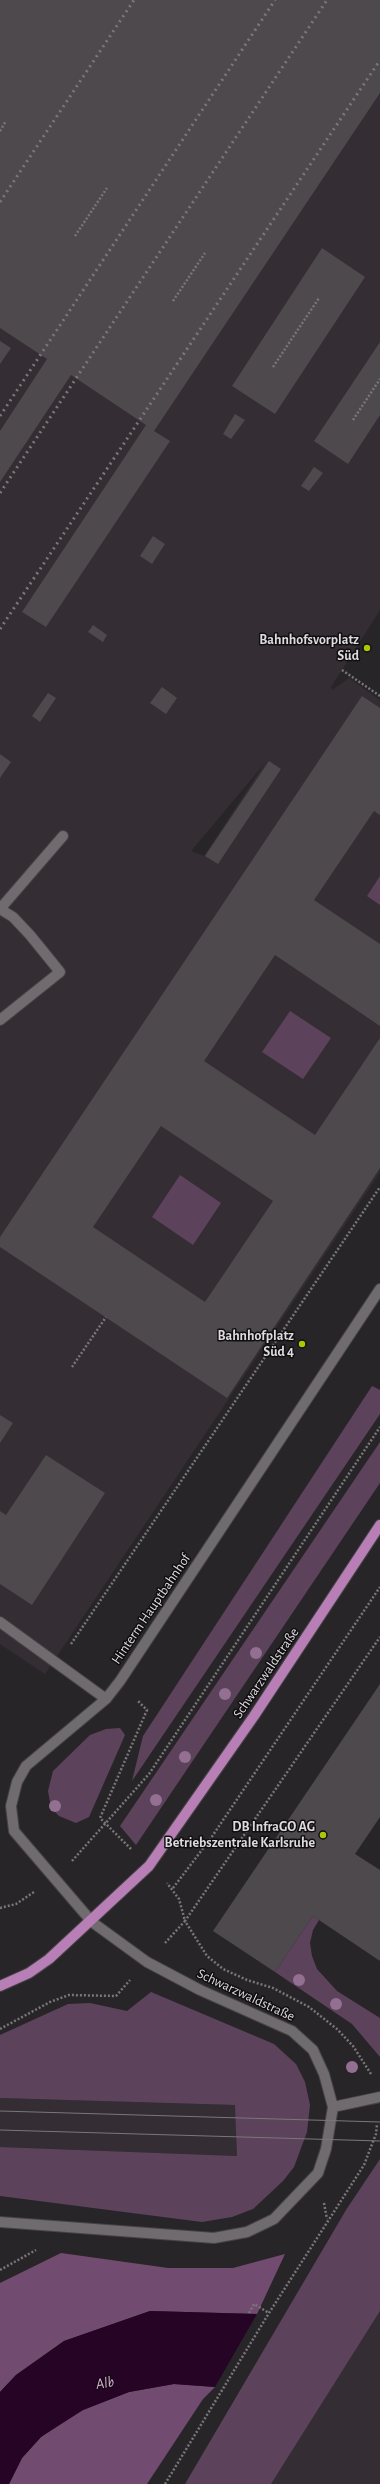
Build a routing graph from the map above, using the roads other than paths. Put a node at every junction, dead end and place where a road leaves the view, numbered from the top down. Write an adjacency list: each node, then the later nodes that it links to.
1 (63, 836): 2 (street)
2 (0, 909): 3 (street)
3 (0, 1020)
4 (380, 1289): 7 (street, Hinterm Hauptbahnhof)
5 (380, 1525): 8 (main road, Schwarzwaldstraße)
6 (0, 1622): 7 (street)
7 (106, 1699): 8 (street, Hinterm Hauptbahnhof)
8 (92, 1922): 9 (main road, Schwarzwaldstraße); 11 (street, Schwarzwaldstraße)
9 (0, 1986)
10 (380, 2097): 11 (street)
11 (333, 2107): 12 (street, Schwarzwaldstraße)
12 (0, 2222)

